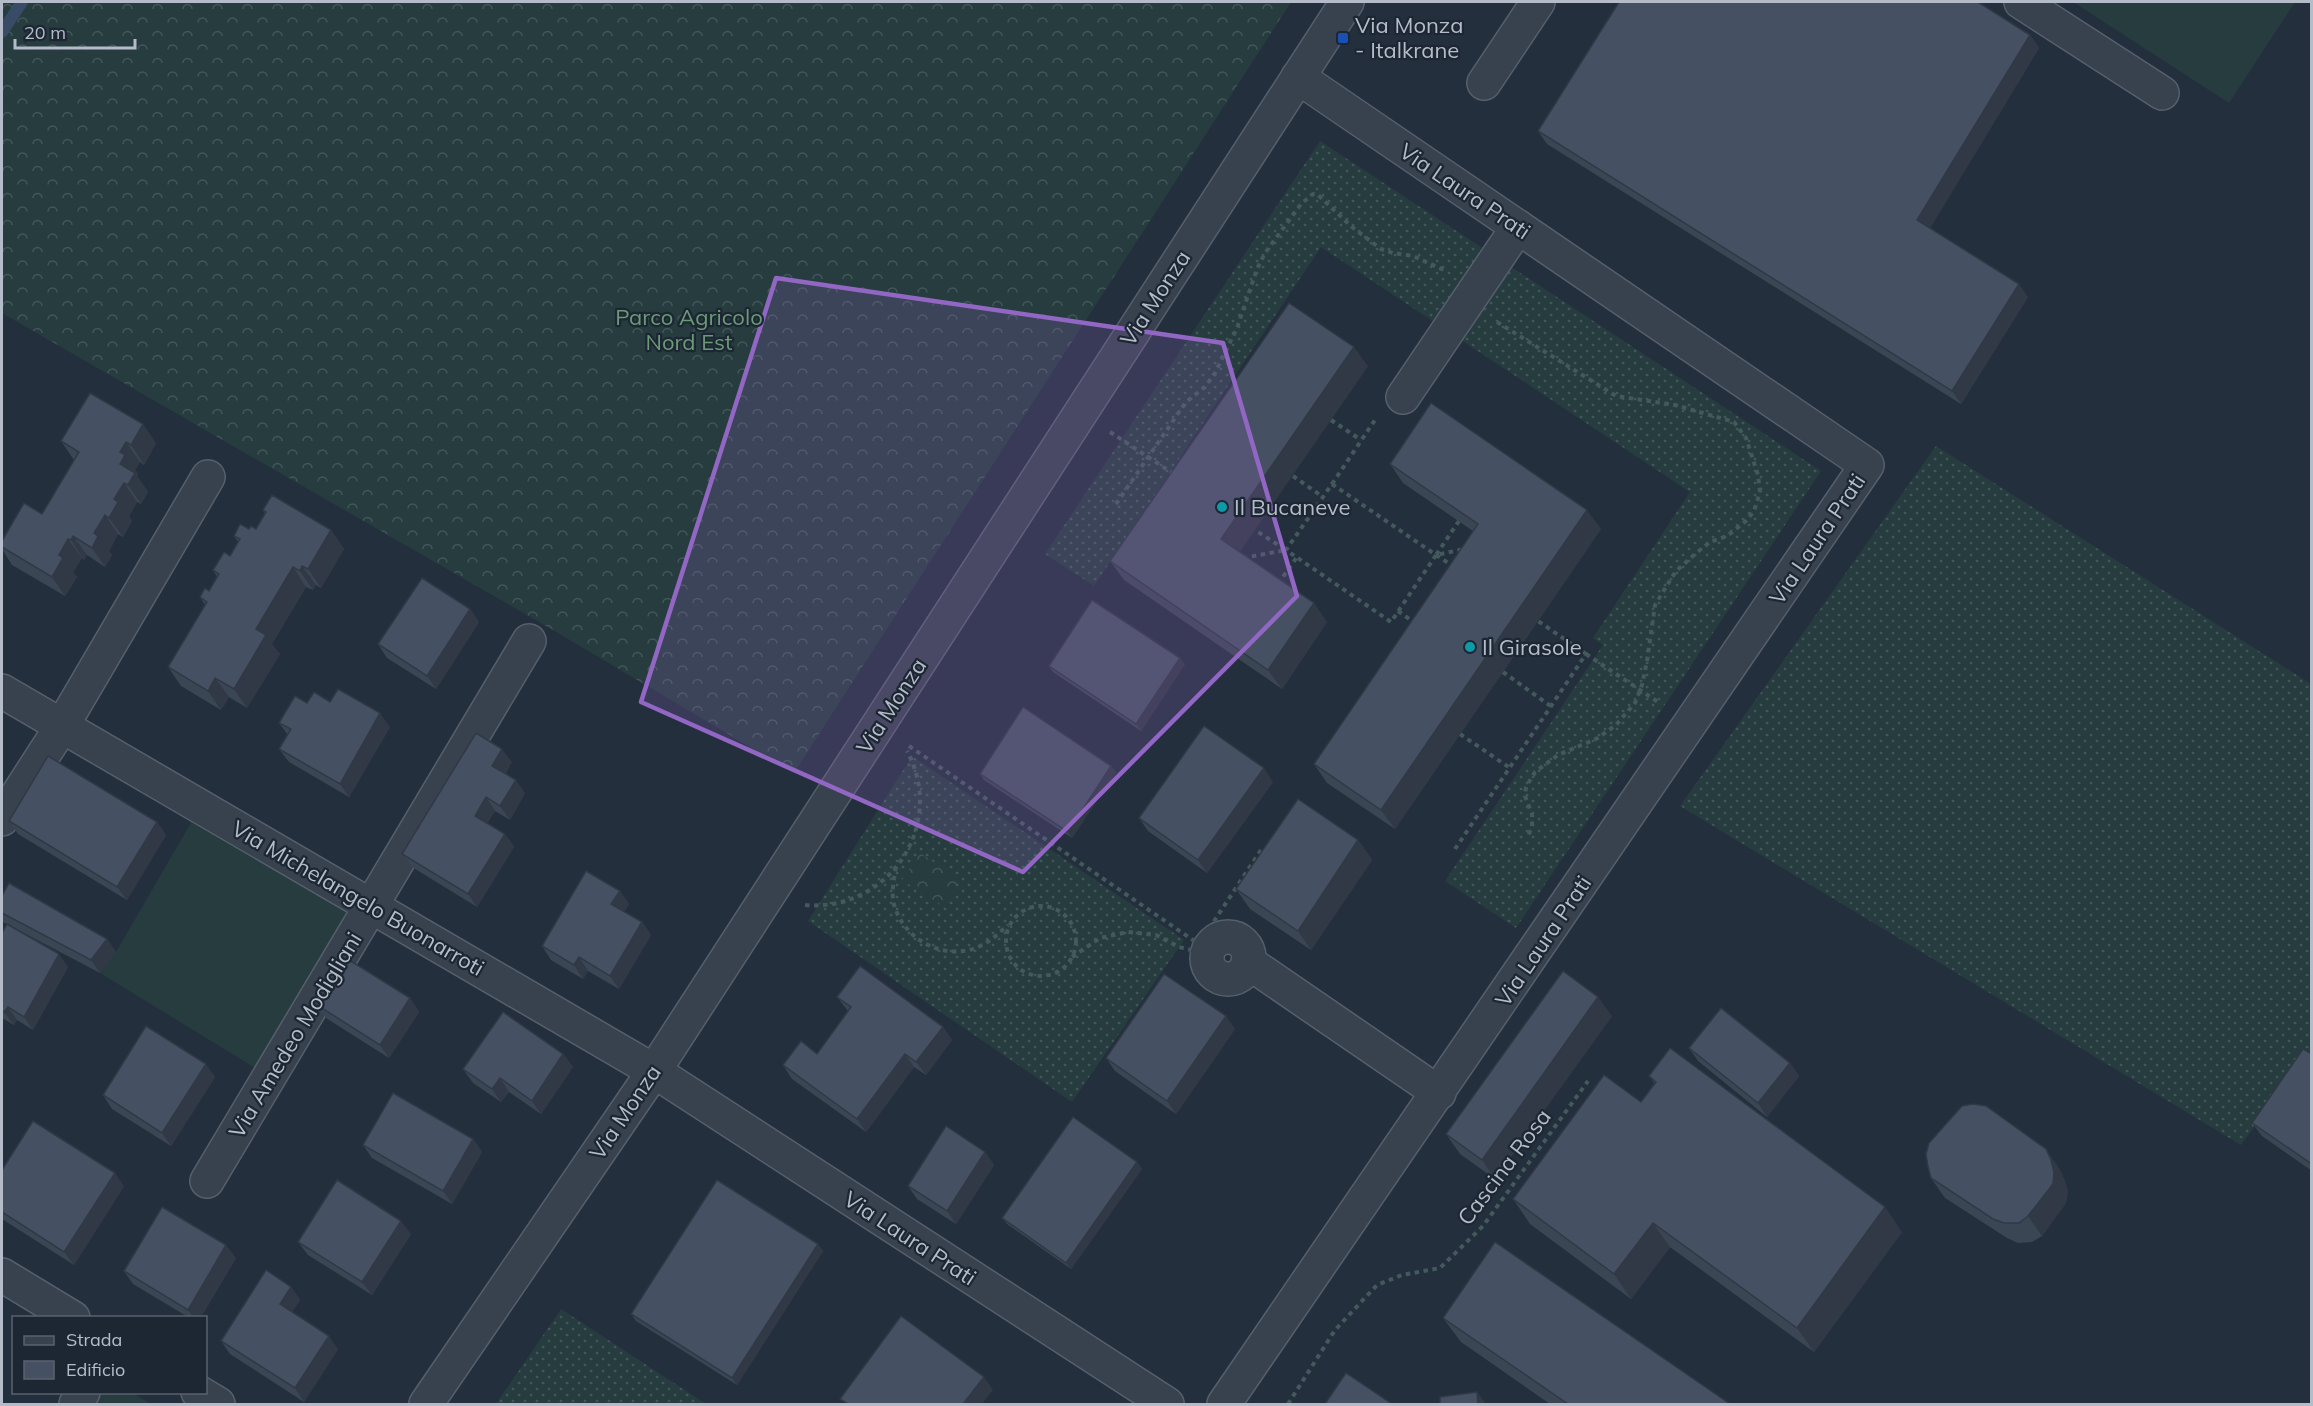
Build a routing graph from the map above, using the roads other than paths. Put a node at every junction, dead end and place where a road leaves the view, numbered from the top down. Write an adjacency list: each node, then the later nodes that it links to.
1 (1347, 2): 4 (street, Via Monza)
2 (1538, 2): 5 (street)
3 (2021, 2): 6 (street)
4 (1298, 77): 7 (street, Via Laura Prati); 16 (street, Via Monza)
5 (1484, 83)
6 (2162, 93)
7 (1518, 227): 8 (street); 17 (street, Via Laura Prati)
8 (1403, 397)
9 (208, 477): 12 (street)
10 (529, 641): 14 (street, Via Amedeo Modigliani)
11 (2, 691): 12 (street, Via Michelangelo Buonarroti)
12 (62, 726): 13 (street); 14 (street, Via Michelangelo Buonarroti)
13 (2, 819)
14 (372, 906): 16 (street, Via Michelangelo Buonarroti); 18 (street, Via Amedeo Modigliani)
15 (1205, 950): 17 (street)
16 (654, 1071): 23 (street, Via Monza); 24 (street, Via Laura Prati)
17 (1439, 1093): 25 (street, Via Laura Prati)
18 (207, 1181)
19 (2, 1275): 20 (street)
20 (72, 1316)
21 (201, 1394): 22 (street)
22 (218, 1404)
23 (426, 1404)
24 (1167, 1404)
25 (1224, 1404)

